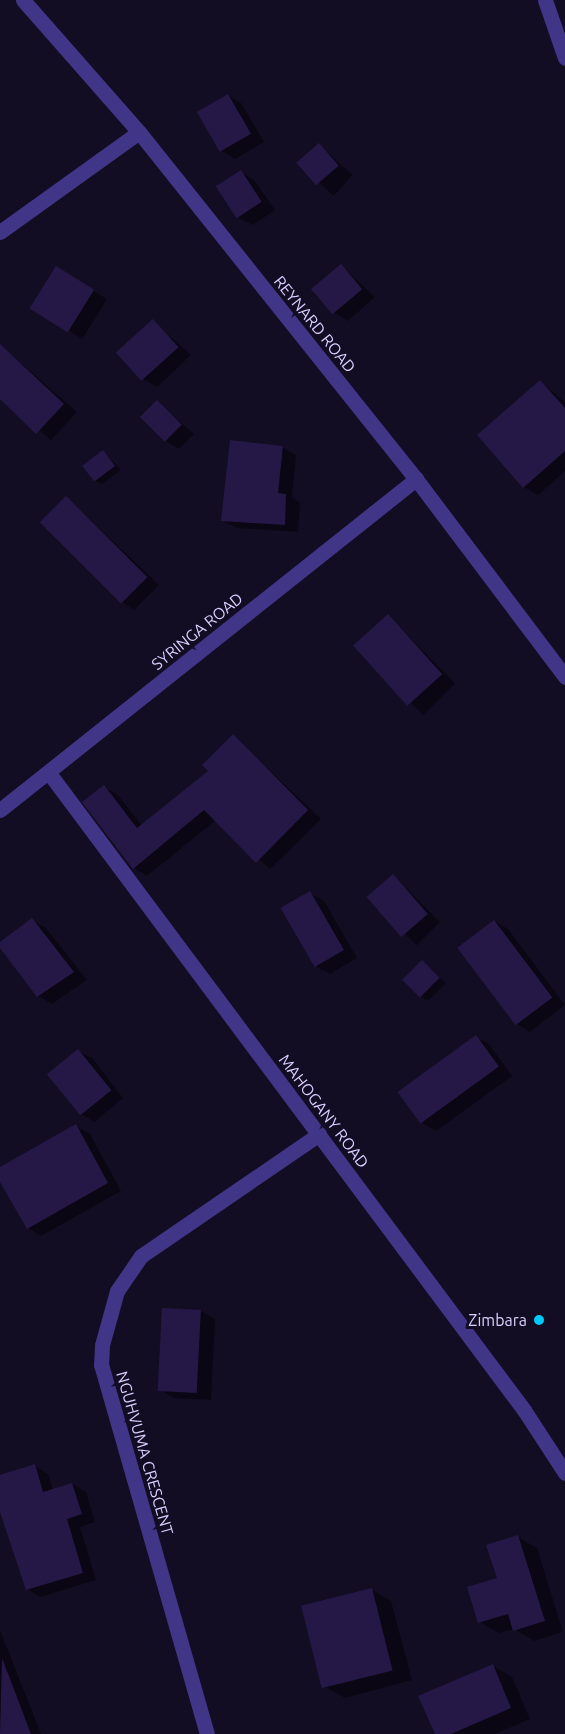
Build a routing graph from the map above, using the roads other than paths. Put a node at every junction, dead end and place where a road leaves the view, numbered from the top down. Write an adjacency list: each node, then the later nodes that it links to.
1 (22, 0): 4 (street, REYNARD ROAD)
2 (545, 0): 3 (street)
3 (565, 58)
4 (139, 132): 5 (street); 6 (street, REYNARD ROAD)
5 (0, 232)
6 (416, 479): 7 (street, REYNARD ROAD); 8 (street, SYRINGA ROAD)
7 (565, 677)
8 (50, 773): 9 (street, SYRINGA ROAD); 10 (street, MAHOGANY ROAD)
9 (0, 810)
10 (319, 1134): 11 (street, MAHOGANY ROAD); 12 (street, NGUHVUMA CRESCENT)
11 (565, 1473)
12 (207, 1734)

